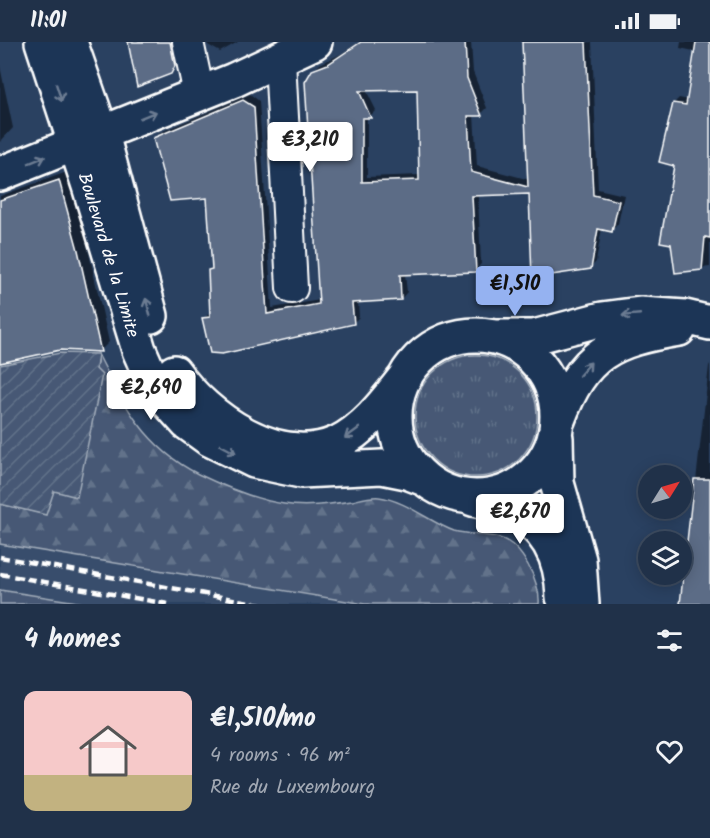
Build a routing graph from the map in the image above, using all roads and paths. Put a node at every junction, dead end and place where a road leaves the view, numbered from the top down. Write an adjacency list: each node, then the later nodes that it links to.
1 (42, 42): 7 (main road, one-way to 7)
2 (70, 42): 7 (main road)
3 (188, 42): 6 (street)
4 (315, 42): 5 (main road)
5 (280, 60): 6 (main road); 9 (street)
6 (199, 94): 7 (main road, one-way to 6)
7 (88, 139): 8 (main road, one-way to 7); 12 (main road, Boulevard de la Limite, one-way to 7); 14 (main road, Boulevard de la Limite, one-way to 14)
8 (0, 174)
9 (292, 288)
10 (710, 324): 11 (main road, one-way to 11); 13 (main road, one-way to 10)
11 (490, 336): 12 (main road); 13 (main road)
12 (406, 375): 14 (main road)
13 (557, 427): 15 (main road); 17 (main road)
14 (424, 479): 15 (main road)
15 (469, 497): 16 (main road)
16 (563, 604)
17 (582, 604)

